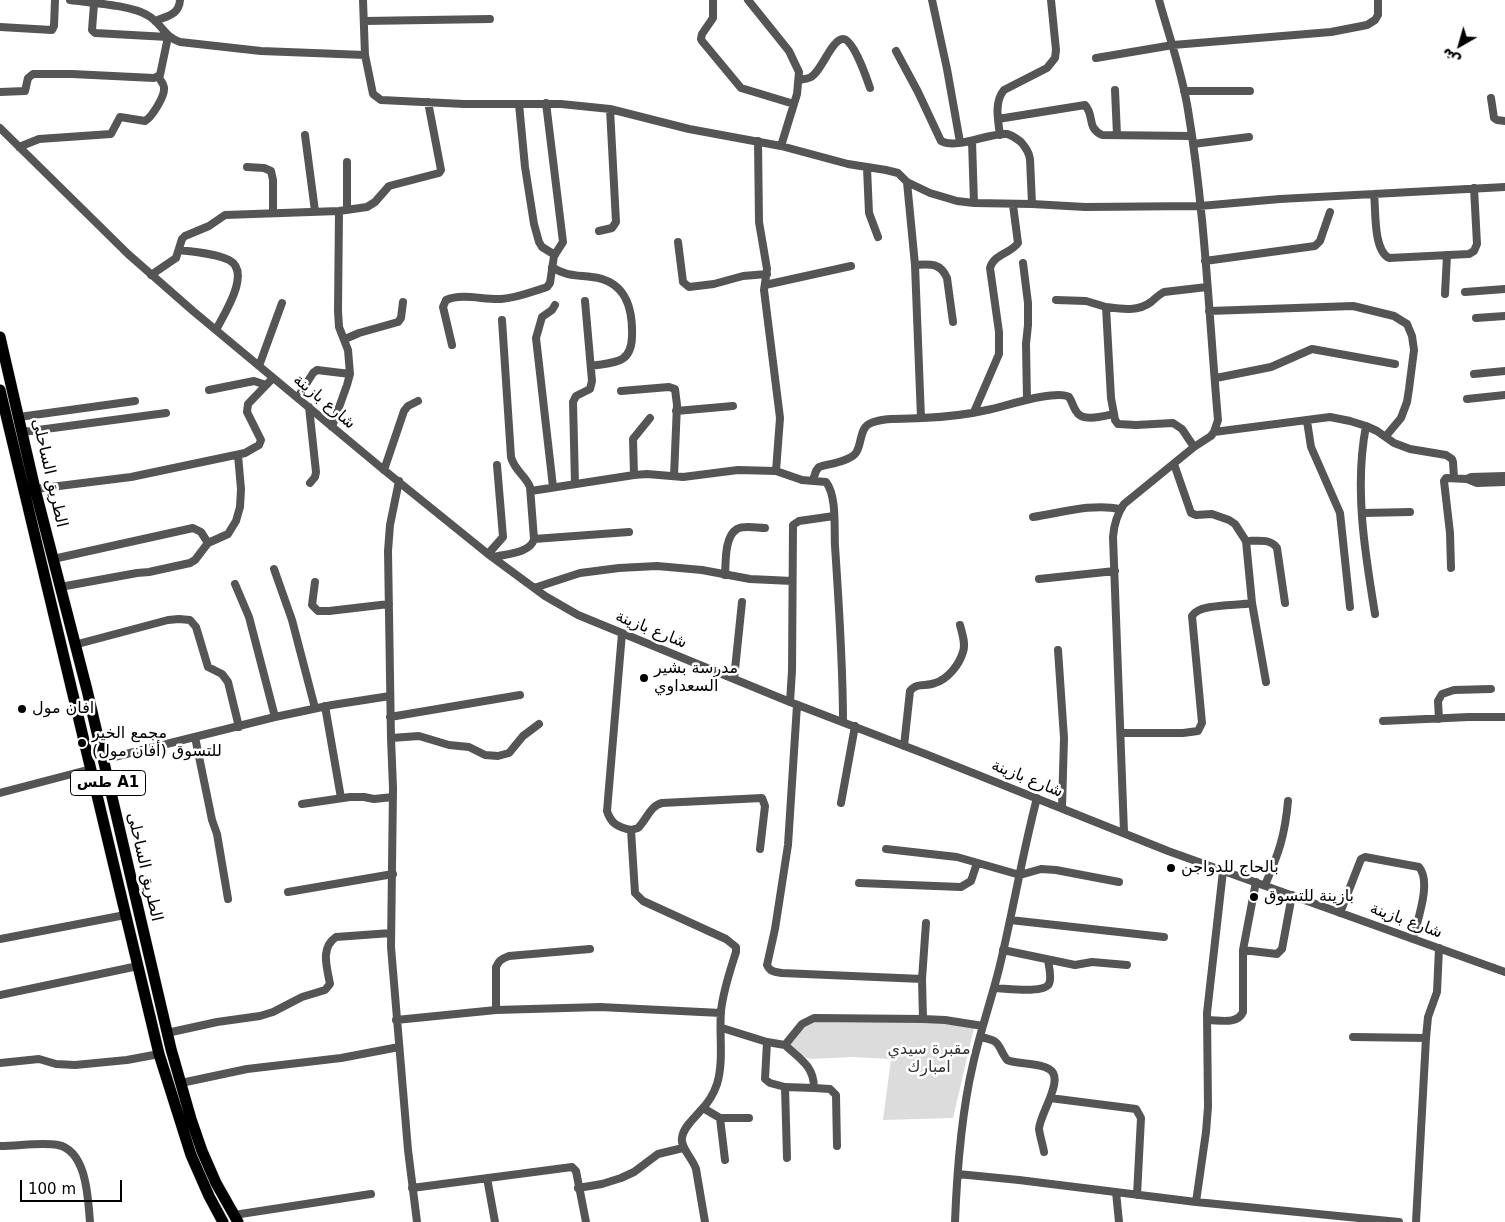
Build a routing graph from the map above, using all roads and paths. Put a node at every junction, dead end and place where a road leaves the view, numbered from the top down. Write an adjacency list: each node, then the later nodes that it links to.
1 (55, 0): 15 (street)
2 (70, 0): 11 (street)
3 (180, 0): 13 (street)
4 (363, 0): 14 (street)
5 (713, 0): 32 (street)
6 (748, 0): 22 (street)
7 (932, 0): 44 (street)
8 (1051, 0): 34 (street)
9 (1159, 0): 17 (street)
10 (1378, 0): 17 (street)
11 (94, 4): 13 (street); 16 (street)
12 (490, 18): 14 (street)
13 (155, 21): 16 (street)
14 (364, 21): 19 (street)
15 (0, 26)
16 (168, 37): 19 (street); 21 (street)
17 (1173, 45): 20 (street); 25 (street)
18 (896, 51): 44 (street)
19 (365, 54): 29 (street)
20 (1096, 58)
21 (158, 76): 27 (street); 46 (street)
22 (800, 80): 23 (street); 32 (street)
23 (870, 88)
24 (1115, 90): 39 (street)
25 (1184, 91): 26 (street); 41 (street)
26 (1250, 91)
27 (0, 92)
28 (1491, 98): 35 (street)
29 (428, 102): 31 (street); 59 (street)
30 (546, 103): 31 (street); 33 (street); 66 (street)
31 (519, 104): 66 (street)
32 (794, 104): 45 (street)
33 (610, 109): 42 (street); 62 (street)
34 (998, 119): 38 (street); 39 (street)
35 (1505, 120)
36 (0, 128): 46 (street, شارع بازينة)
37 (305, 135): 58 (street)
38 (1000, 135): 43 (street); 55 (street)
39 (1117, 135): 41 (street)
40 (1249, 136): 41 (street)
41 (1192, 140): 57 (street)
42 (758, 141): 45 (street); 73 (street)
43 (972, 141): 44 (street); 54 (street)
44 (960, 142)
45 (781, 146): 49 (street)
46 (19, 147): 74 (street, شارع بازينة)
47 (347, 162): 59 (street)
48 (247, 167): 60 (street)
49 (867, 168): 50 (street); 63 (street)
50 (907, 182): 54 (street); 70 (street)
51 (1505, 187): 52 (street)
52 (1474, 188): 53 (street); 67 (street)
53 (1374, 194): 57 (street); 67 (street)
54 (974, 203): 56 (street)
55 (1032, 204): 56 (street); 57 (street)
56 (1013, 205): 116 (street)
57 (1200, 206): 68 (street)
58 (315, 211): 59 (street); 60 (street)
59 (343, 211): 93 (street)
60 (273, 212): 65 (street)
61 (1330, 212): 68 (street)
62 (599, 231)
63 (878, 237)
64 (678, 242): 73 (street)
65 (179, 250): 74 (street); 91 (street)
66 (555, 255): 72 (street)
67 (1447, 255): 79 (street)
68 (1205, 261): 76 (street)
69 (1023, 264): 111 (street)
70 (915, 265): 90 (street); 121 (street)
71 (851, 266): 75 (street)
72 (552, 267): 94 (street); 97 (street)
73 (767, 274): 75 (street)
74 (151, 275): 91 (street, شارع بازينة)
75 (765, 285): 133 (street)
76 (1207, 286): 85 (street); 86 (street)
77 (1505, 289): 78 (street)
78 (1465, 292)
79 (1445, 294)
80 (1056, 300): 85 (street)
81 (585, 301): 97 (street)
82 (403, 302): 93 (street)
83 (282, 303): 96 (street)
84 (555, 305): 144 (street)
85 (1106, 307): 118 (street)
86 (1209, 311): 102 (street); 127 (street)
87 (1505, 316): 88 (street)
88 (1476, 318)
89 (502, 320): 146 (street)
90 (954, 322)
91 (216, 330): 96 (street, شارع بازينة)
92 (0, 336): 119 (highway, الطريق الساحلى / طس A1)
93 (345, 339): 99 (street)
94 (452, 345)
95 (1396, 364): 102 (street)
96 (259, 366): 101 (street, شارع بازينة)
97 (591, 366): 143 (street)
98 (1505, 371): 100 (street)
99 (350, 374): 108 (street); 124 (street)
100 (1474, 374)
101 (274, 378): 103 (street); 108 (street, شارع بازينة)
102 (1216, 378): 126 (street)
103 (266, 385): 105 (street); 129 (street)
104 (0, 390): 201 (highway, الطريق الساحلى / طس A1)
105 (209, 390)
106 (621, 391): 115 (street)
107 (1505, 395): 109 (street)
108 (298, 397): 114 (street, شارع بازينة)
109 (1467, 399)
110 (135, 400): 119 (street)
111 (1027, 400): 116 (street); 118 (street)
112 (418, 401): 132 (street)
113 (733, 406): 115 (street)
114 (309, 407): 124 (street, شارع بازينة); 142 (street)
115 (676, 411): 135 (street)
116 (974, 412): 121 (street)
117 (166, 413): 125 (street)
118 (1114, 414): 128 (street)
119 (19, 417): 125 (highway, الطريق الساحلى / طس A1)
120 (650, 418): 134 (street)
121 (921, 418): 139 (street)
122 (1306, 420): 123 (street); 126 (street); 173 (street)
123 (1366, 426): 127 (street); 149 (street)
124 (332, 427): 132 (street, شارع بازينة)
125 (23, 432): 145 (highway, الطريق الساحلى / طس A1)
126 (1214, 432): 128 (street)
127 (1386, 436): 137 (street)
128 (1194, 447): 130 (street)
129 (238, 455): 145 (street); 156 (street)
130 (1174, 464): 147 (street); 155 (street)
131 (497, 465): 157 (street)
132 (384, 470): 140 (street, شارع بازينة)
133 (776, 471): 135 (street); 139 (street)
134 (634, 475): 135 (street); 143 (street)
135 (674, 476)
136 (1505, 476): 138 (street)
137 (1454, 478): 138 (street); 159 (street)
138 (1467, 479): 141 (street)
139 (813, 480): 150 (street)
140 (399, 481): 157 (street, شارع بازينة); 171 (street)
141 (1505, 482)
142 (310, 483)
143 (575, 484): 144 (street)
144 (553, 487): 146 (street)
145 (36, 489): 158 (highway, الطريق الساحلى / طس A1)
146 (531, 491): 154 (street)
147 (1120, 510): 151 (street); 161 (street)
148 (1410, 512): 149 (street)
149 (1362, 513): 174 (street)
150 (834, 516): 164 (street); 192 (street)
151 (1033, 517)
152 (765, 528): 162 (street)
153 (629, 532): 154 (street)
154 (534, 539): 157 (street)
155 (1246, 541): 170 (street); 172 (street)
156 (208, 543): 158 (street); 167 (street)
157 (491, 556): 168 (street, شارع بازينة)
158 (53, 559): 167 (highway, الطريق الساحلى / طس A1)
159 (1451, 568)
160 (274, 569): 186 (street)
161 (1115, 570): 163 (street); 196 (street)
162 (725, 575): 164 (street); 168 (street)
163 (1039, 579)
164 (792, 581): 184 (street)
165 (315, 582): 171 (street)
166 (235, 584): 187 (street)
167 (60, 587): 177 (highway, الطريق الساحلى / طس A1)
168 (534, 588): 176 (street, شارع بازينة)
169 (742, 602): 179 (street)
170 (1285, 603)
171 (389, 604): 183 (street)
172 (1252, 604): 180 (street); 196 (street)
173 (1350, 607)
174 (1375, 614)
175 (960, 625): 199 (street)
176 (622, 633): 179 (street, شارع بازينة); 210 (street)
177 (74, 645): 195 (street); 200 (highway, الطريق الساحلى / طس A1)
178 (1058, 650): 209 (street)
179 (734, 679): 184 (street, شارع بازينة)
180 (1266, 682)
181 (1491, 689): 190 (street)
182 (520, 695): 188 (street)
183 (390, 696): 185 (street); 188 (street)
184 (793, 704): 192 (street, شارع بازينة); 241 (street)
185 (325, 706): 186 (street); 203 (street)
186 (315, 708): 187 (street)
187 (275, 717): 195 (street)
188 (390, 717): 198 (street)
189 (1505, 717): 190 (street)
190 (1439, 718): 191 (street)
191 (1383, 721)
192 (843, 722): 194 (street, شارع بازينة)
193 (539, 724): 198 (street)
194 (855, 726): 199 (street, شارع بازينة); 207 (street)
195 (239, 727): 197 (street)
196 (1121, 733): 211 (street)
197 (196, 737): 200 (street); 224 (street)
198 (391, 738): 204 (street)
199 (904, 746): 205 (street, شارع بازينة)
200 (102, 760): 251 (highway, الطريق الساحلى / طس A1)
201 (91, 769): 202 (street); 226 (highway, الطريق الساحلى / طس A1)
202 (0, 793)
203 (341, 798): 204 (street); 208 (street)
204 (393, 798): 216 (street)
205 (1037, 798): 209 (street, شارع بازينة); 217 (street)
206 (1288, 801): 221 (street)
207 (841, 803)
208 (302, 804)
209 (1062, 808): 211 (street, شارع بازينة)
210 (631, 830): 212 (street); 245 (street)
211 (1124, 832): 215 (street, شارع بازينة)
212 (760, 849)
213 (886, 849): 214 (street)
214 (977, 864): 217 (street); 220 (street)
215 (1223, 871): 219 (street, شارع بازينة); 248 (street)
216 (393, 874): 222 (street); 229 (street)
217 (1020, 875): 218 (street); 227 (street)
218 (1119, 882)
219 (1256, 882): 221 (street, شارع بازينة); 236 (street)
220 (859, 883)
221 (1265, 885): 223 (street, شارع بازينة)
222 (288, 892)
223 (1292, 895): 225 (street, شارع بازينة); 236 (street)
224 (228, 899)
225 (1340, 912): 232 (street, شارع بازينة); 232 (street)
226 (126, 915): 231 (street); 239 (highway, الطريق الساحلى / طس A1)
227 (1010, 920): 230 (street); 235 (street)
228 (926, 923): 241 (street)
229 (392, 933): 247 (street); 251 (street)
230 (1164, 937)
231 (0, 939)
232 (1413, 939): 233 (street, شارع بازينة)
233 (1439, 948): 240 (street, شارع بازينة); 254 (street)
234 (590, 950): 244 (street)
235 (1003, 950): 237 (street); 242 (street)
236 (1243, 950): 248 (street)
237 (1048, 960): 238 (street); 242 (street)
238 (1127, 965)
239 (138, 966): 243 (street); 258 (highway, الطريق الساحلى / طس A1)
240 (1505, 972)
241 (922, 979): 246 (street)
242 (994, 988): 249 (street)
243 (0, 995)
244 (496, 1010): 245 (street); 247 (street)
245 (721, 1013): 250 (street)
246 (923, 1019): 249 (street); 256 (street)
247 (396, 1020): 257 (street)
248 (1207, 1020): 280 (street)
249 (983, 1026): 252 (street)
250 (722, 1028): 255 (street); 264 (street)
251 (167, 1034): 260 (highway, الطريق الساحلى / طس A1)
252 (980, 1037): 263 (street); 273 (street)
253 (1353, 1037): 254 (street)
254 (1426, 1038): 291 (street)
255 (767, 1042): 256 (street); 261 (street)
256 (785, 1045): 262 (street)
257 (399, 1047): 260 (street); 275 (street)
258 (159, 1054): 259 (street); 283 (highway, الطريق الساحلى / طس A1)
259 (0, 1062)
260 (181, 1083): 281 (highway, الطريق الساحلى / طس A1)
261 (785, 1087): 262 (street); 271 (street)
262 (814, 1088): 268 (street)
263 (1050, 1098): 270 (street); 279 (street)
264 (703, 1108): 265 (street); 269 (street)
265 (720, 1118): 266 (street); 272 (street)
266 (749, 1118)
267 (0, 1146): 282 (street)
268 (837, 1146)
269 (683, 1148): 276 (street); 287 (street)
270 (1044, 1152)
271 (786, 1158)
272 (725, 1160)
273 (958, 1174): 277 (street); 288 (street)
274 (487, 1178): 275 (street); 276 (street); 285 (street)
275 (412, 1188): 284 (street)
276 (578, 1188): 286 (street)
277 (1116, 1192): 279 (street); 289 (street)
278 (371, 1194): 281 (street)
279 (1137, 1195): 280 (street)
280 (1196, 1202): 290 (street)
281 (236, 1218)
282 (90, 1222)
283 (223, 1222)
284 (417, 1222)
285 (495, 1222)
286 (586, 1222)
287 (705, 1222)
288 (955, 1222)
289 (1120, 1222)
290 (1399, 1222)
291 (1416, 1222)

